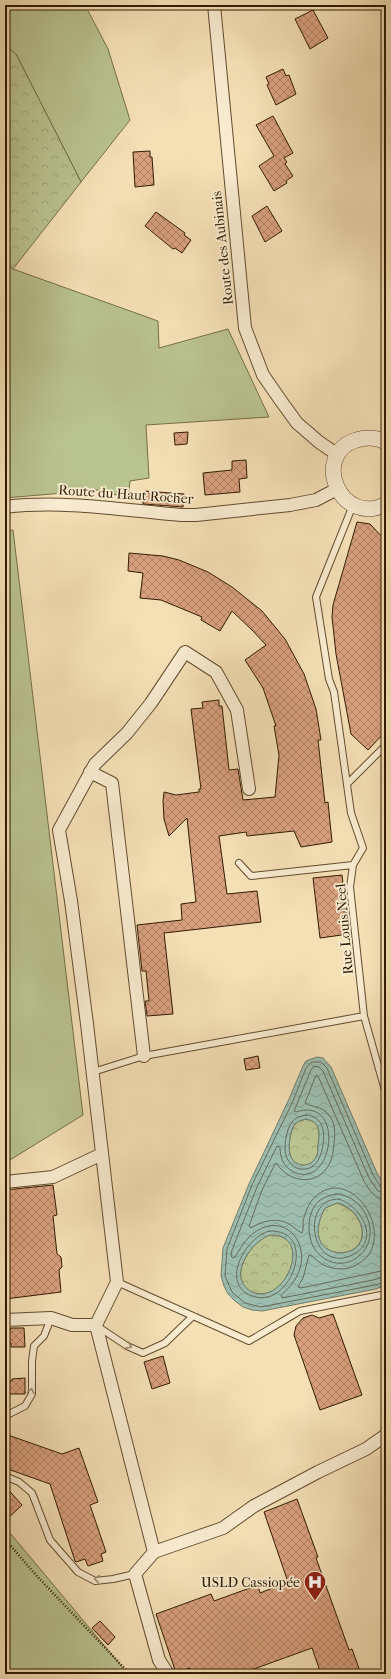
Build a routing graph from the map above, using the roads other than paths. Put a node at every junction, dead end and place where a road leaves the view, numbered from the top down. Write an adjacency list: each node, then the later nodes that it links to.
1 (214, 5): 3 (street, Route des Aubinais)
2 (386, 442): 3 (street)
3 (338, 455): 4 (street)
4 (337, 489): 6 (street); 7 (street, Route du Haut Rocher)
5 (386, 504): 6 (street)
6 (353, 505): 10 (lane, Rue Louis Neel)
7 (5, 507)
8 (386, 745): 10 (lane)
9 (90, 772): 11 (street); 15 (street); 16 (street)
10 (347, 784): 13 (lane, Rue Louis Neel)
11 (249, 789)
12 (239, 863): 13 (lane)
13 (353, 865): 14 (lane, Rue Louis Neel)
14 (364, 1016): 15 (lane); 17 (lane, Rue Louis Neel)
15 (144, 1056): 16 (lane)
16 (93, 1072): 18 (street)
17 (386, 1094)
18 (102, 1154): 19 (street); 20 (street)
19 (5, 1182)
20 (117, 1282): 22 (lane); 25 (street)
21 (386, 1294): 22 (lane)
22 (193, 1316): 25 (lane, one-way to 22)
23 (51, 1318): 24 (street); 25 (street); 26 (lane, one-way to 23)
24 (5, 1320)
25 (96, 1325): 29 (street)
26 (5, 1416)
27 (386, 1435): 29 (street)
28 (5, 1476): 30 (lane, one-way to 28)
29 (154, 1552): 30 (street)
30 (135, 1574): 31 (street)
31 (168, 1674)

